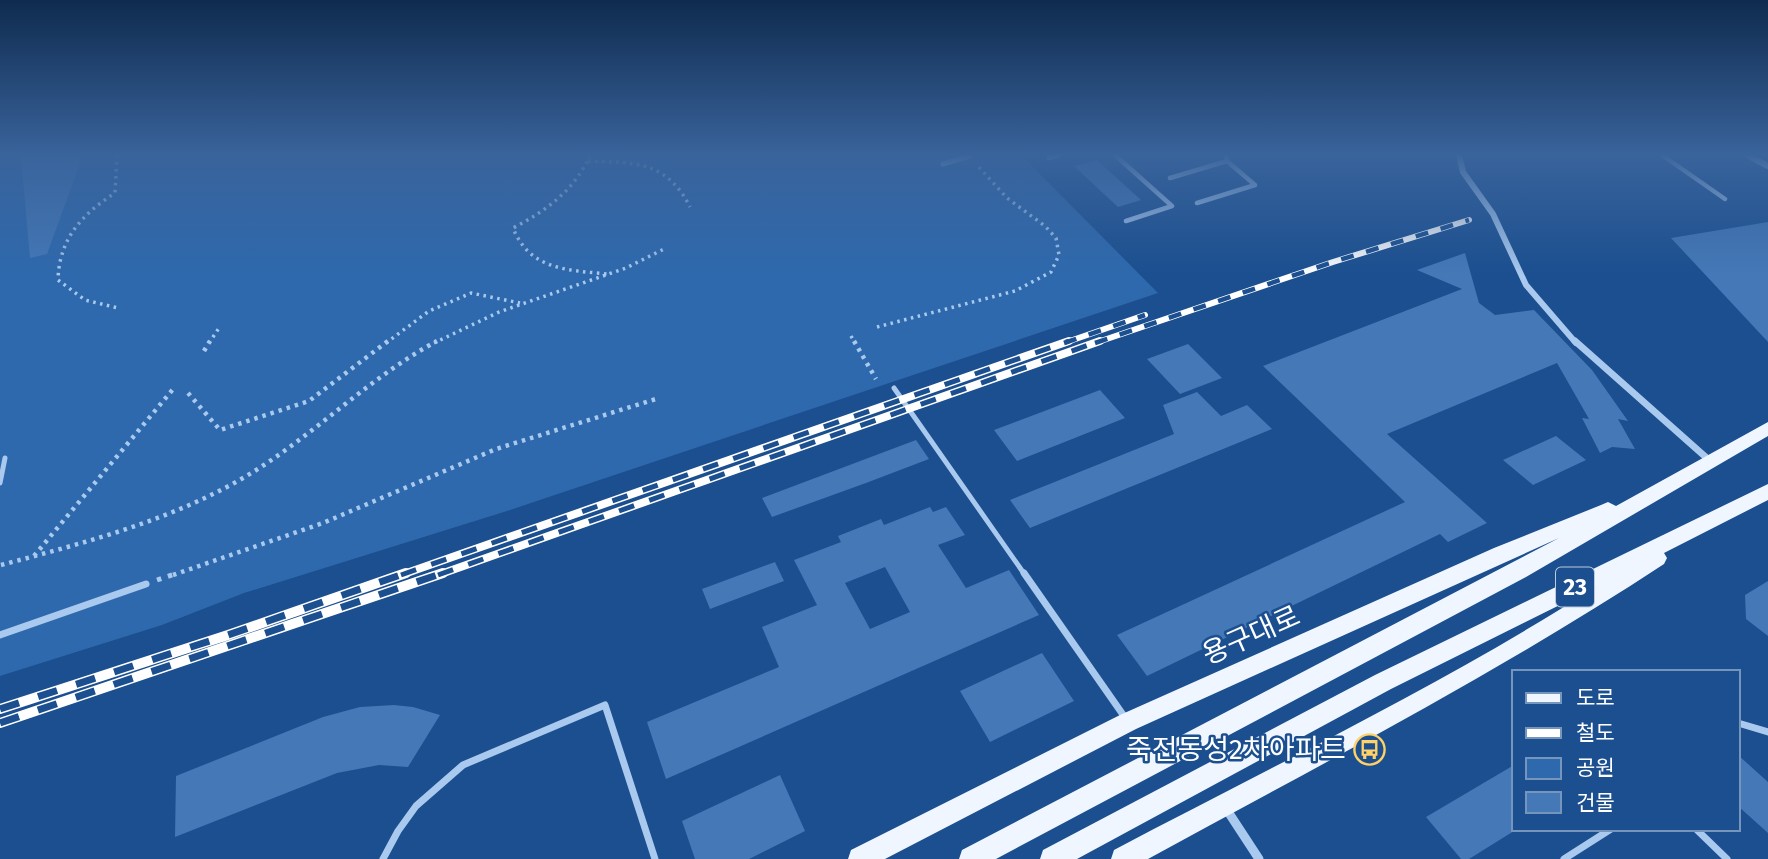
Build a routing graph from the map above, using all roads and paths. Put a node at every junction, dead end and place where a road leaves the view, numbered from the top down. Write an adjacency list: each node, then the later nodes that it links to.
1 (111, 195): 16 (path)
2 (566, 195): 14 (path)
3 (684, 195): 11 (path)
4 (1004, 195): 17 (path)
5 (1160, 195): 12 (lane)
6 (1222, 195): 10 (lane)
7 (1479, 195): 28 (street)
8 (1719, 195): 9 (lane)
9 (1725, 199)
10 (1197, 203)
11 (690, 207)
12 (1126, 220)
13 (666, 247): 14 (path)
14 (608, 274): 15 (path)
15 (521, 304): 24 (path); 33 (path)
16 (118, 308)
17 (877, 327)
18 (219, 328): 20 (path)
19 (851, 336): 21 (path)
20 (204, 351)
21 (876, 379)
22 (174, 388): 33 (path)
23 (894, 388): 37 (lane)
24 (188, 393)
25 (659, 398): 35 (path)
26 (1768, 428): 28 (main road, 용구대로)
27 (5, 458): 29 (lane)
28 (1709, 460): 30 (main road, 용구대로)
29 (0, 483)
30 (1673, 483): 37 (main road, 용구대로); 46 (main road, 용구대로)
31 (1768, 491): 32 (main road, 23)
32 (1716, 520): 40 (main road); 47 (main road, 23)
33 (33, 556): 34 (path)
34 (1, 565)
35 (146, 584): 36 (lane)
36 (0, 635)
37 (1128, 722): 45 (main road, 용구대로)
38 (1740, 724): 39 (lane)
39 (1768, 732)
40 (1224, 805): 48 (main road); 49 (street)
41 (1608, 831): 50 (lane)
42 (1698, 831): 51 (lane)
43 (383, 859): 44 (lane)
44 (655, 859)
45 (860, 859)
46 (971, 859)
47 (1052, 859)
48 (1123, 859)
49 (1259, 859)
50 (1564, 859)
51 (1727, 859)

